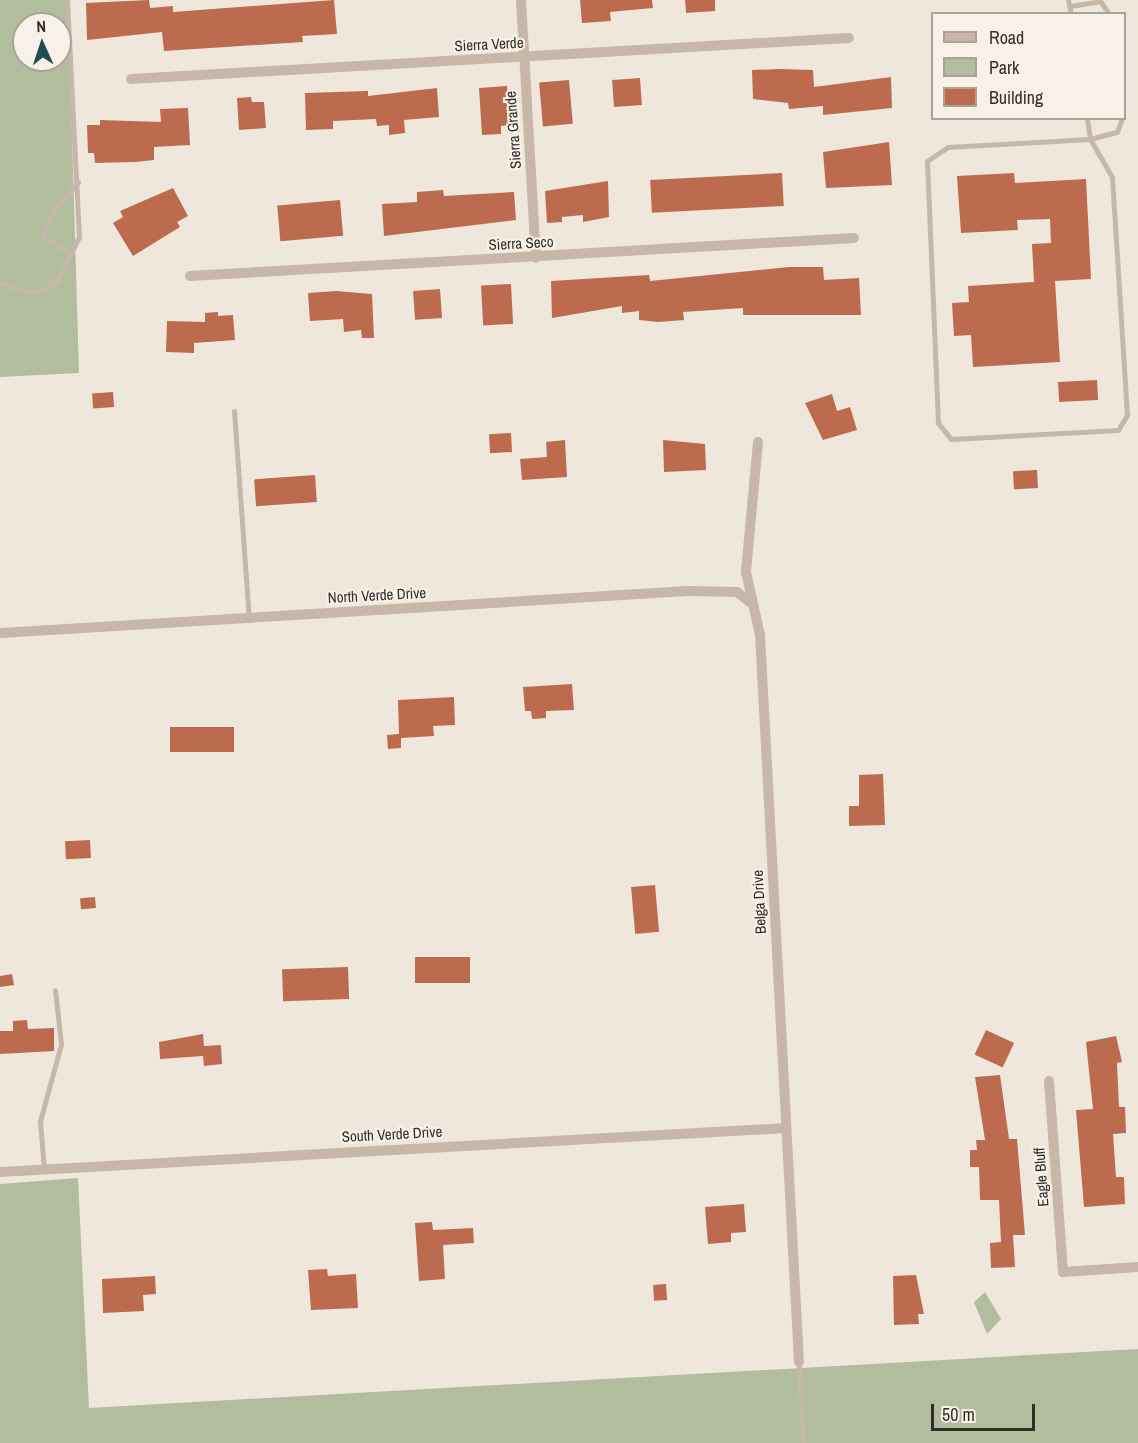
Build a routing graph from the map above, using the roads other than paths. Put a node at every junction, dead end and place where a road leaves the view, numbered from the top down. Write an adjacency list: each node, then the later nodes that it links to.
1 (67, 0): 11 (lane)
2 (521, 0): 6 (street, Sierra Grande)
3 (1069, 3): 4 (lane)
4 (1108, 12)
5 (849, 38): 6 (street, Sierra Verde)
6 (524, 57): 7 (street, Sierra Verde); 14 (street, Sierra Grande)
7 (131, 79)
8 (1087, 120): 10 (lane)
9 (1121, 120): 10 (lane)
10 (1090, 139): 10 (lane)
11 (78, 182): 13 (lane); 13 (lane)
12 (854, 238): 14 (street, Sierra Seco)
13 (71, 253): 16 (lane)
14 (536, 258): 15 (street, Sierra Seco)
15 (190, 276)
16 (0, 283)
17 (234, 411): 20 (lane)
18 (758, 442): 19 (street, Belga Drive)
19 (751, 603): 20 (street, North Verde Drive); 24 (street, Belga Drive)
20 (249, 618): 21 (street, North Verde Drive)
21 (0, 633)
22 (55, 990): 25 (lane)
23 (1049, 1081): 27 (street, Eagle Bluff)
24 (786, 1128): 25 (street, South Verde Drive); 28 (street, Belga Drive)
25 (44, 1169): 26 (street, South Verde Drive)
26 (0, 1172)
27 (1138, 1267)
28 (799, 1362): 29 (lane)
29 (803, 1443)

